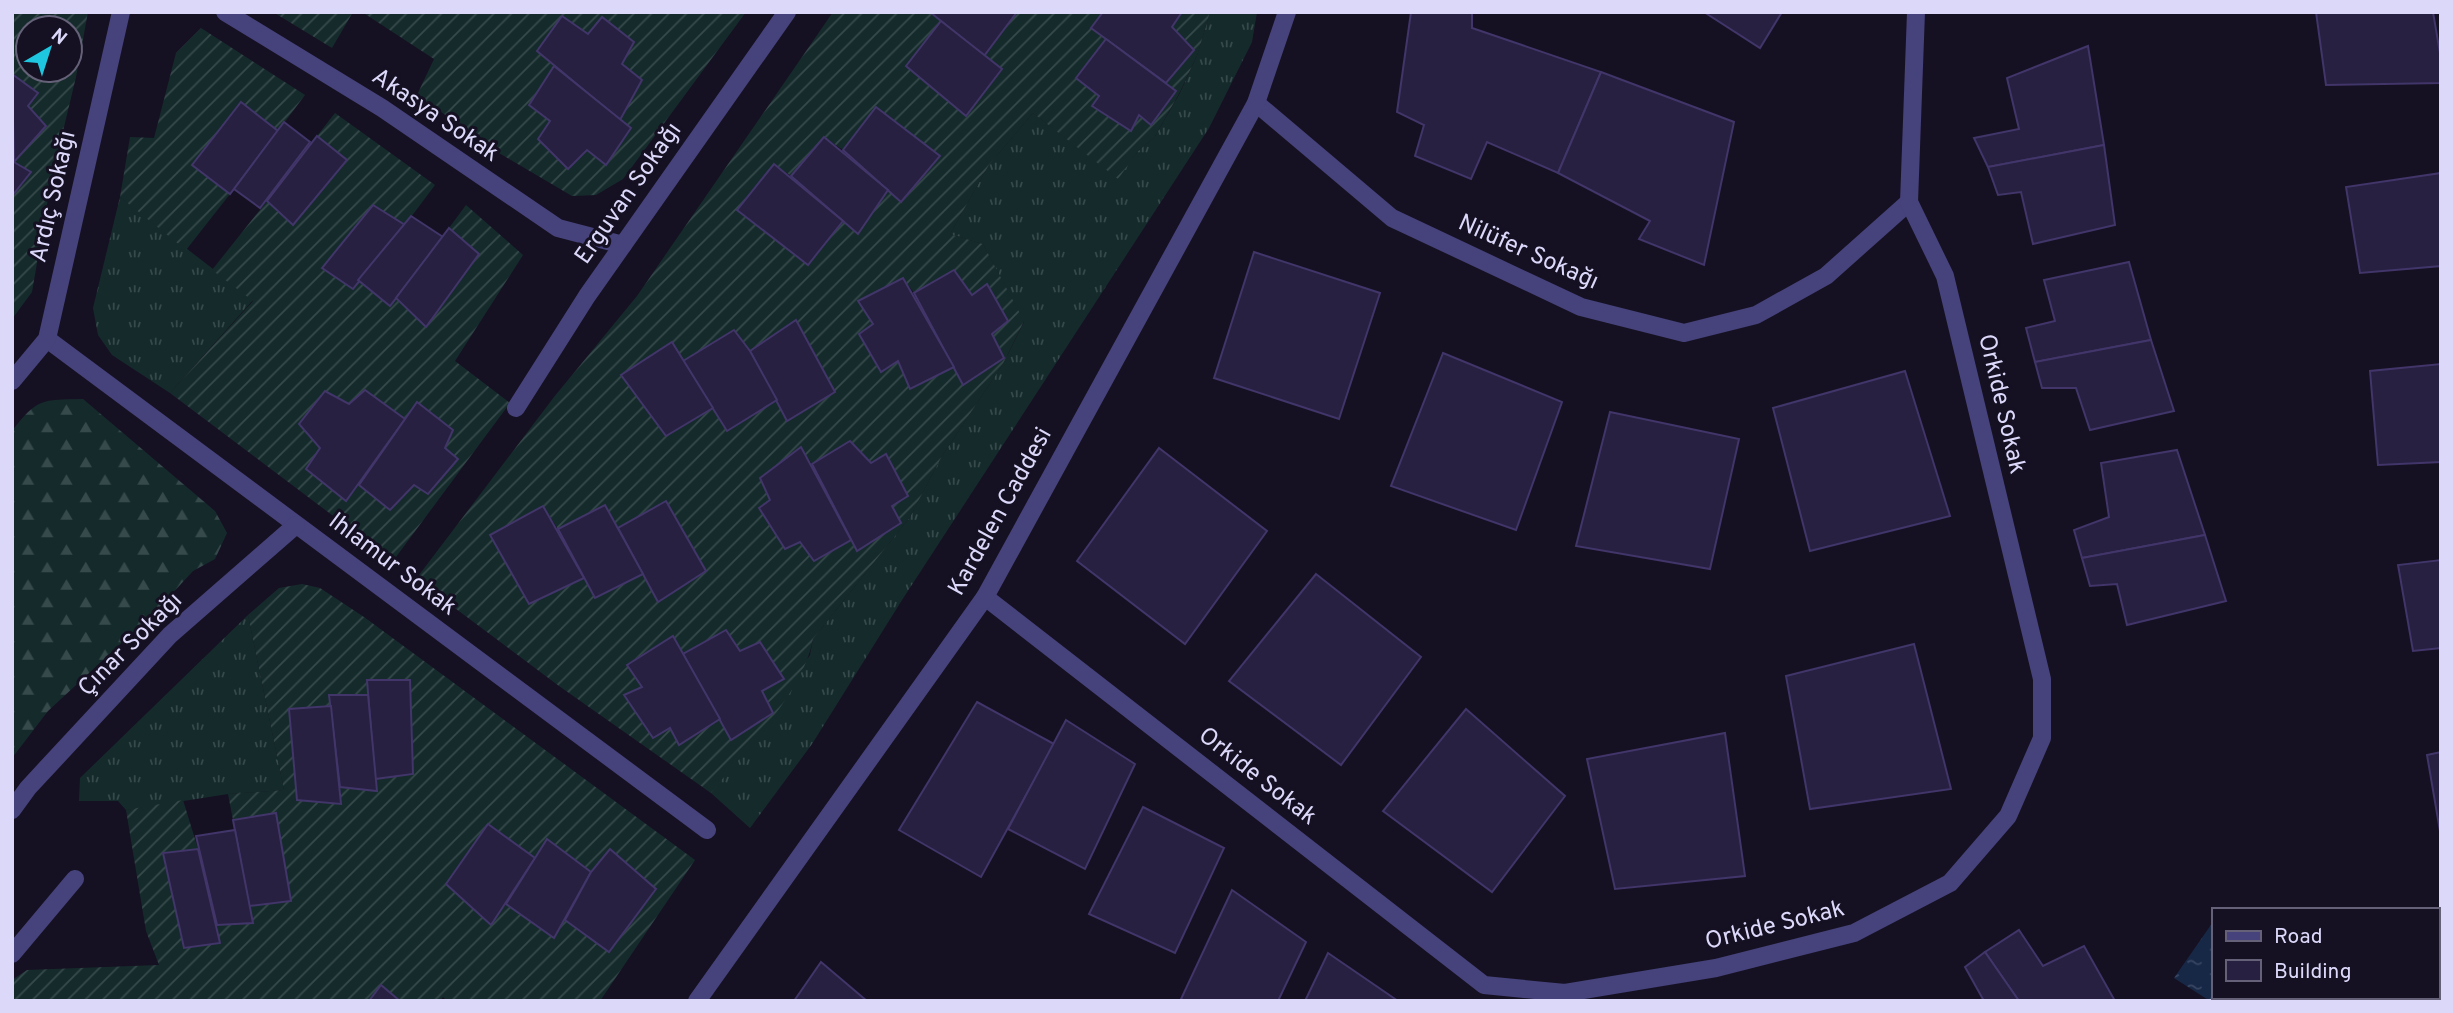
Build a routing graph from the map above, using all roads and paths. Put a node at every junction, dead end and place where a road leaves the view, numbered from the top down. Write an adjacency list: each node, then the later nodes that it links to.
1 (121, 12): 9 (street, Ardıç Sokağı)
2 (225, 12): 8 (street, Akasya Sokak)
3 (787, 12): 8 (street, Erguvan Sokağı)
4 (1287, 12): 6 (street, Kardelen Caddesi)
5 (1916, 12): 7 (street, Orkide Sokak)
6 (1256, 103): 7 (street, Nilüfer Sokağı); 13 (street, Kardelen Caddesi)
7 (1909, 202): 13 (street, Orkide Sokak)
8 (623, 245): 11 (street, Erguvan Sokağı)
9 (47, 339): 10 (street, Ardıç Sokağı); 12 (street, Ihlamur Sokak)
10 (12, 381)
11 (516, 408)
12 (296, 525): 14 (street, Çınar Sokağı); 15 (street, Ihlamur Sokak)
13 (985, 597): 18 (street, Kardelen Caddesi)
14 (12, 810)
15 (707, 830)
16 (75, 879): 17 (street)
17 (12, 954)
18 (697, 1001)

